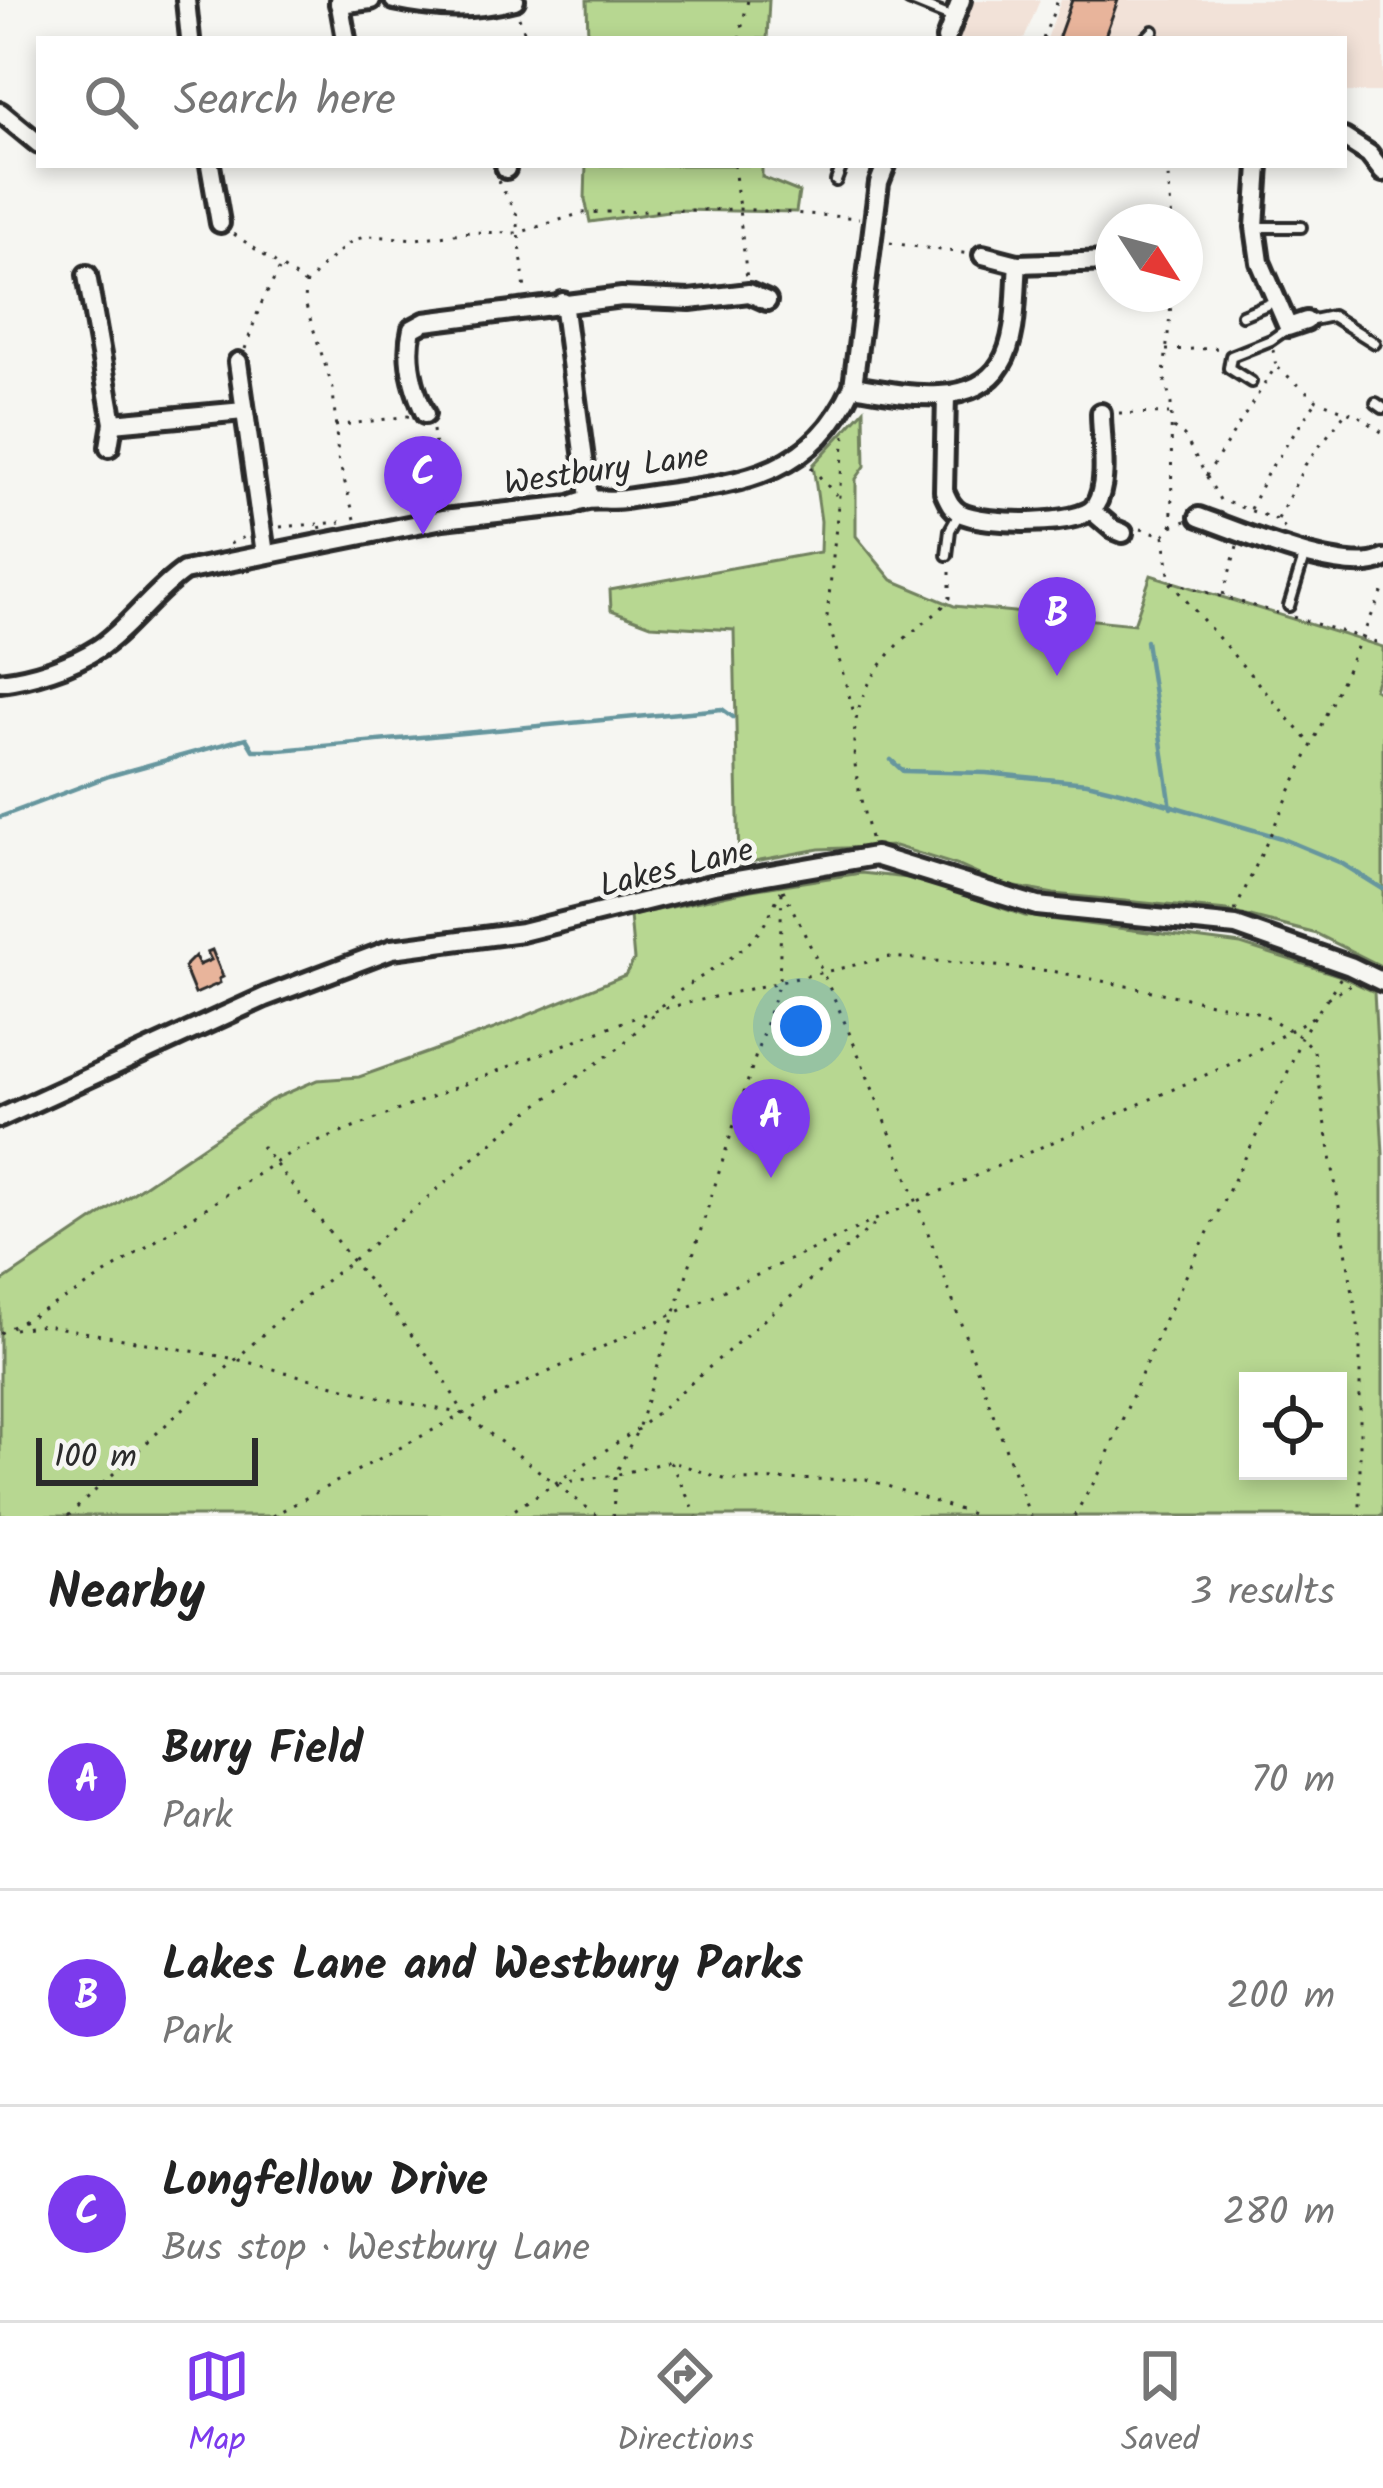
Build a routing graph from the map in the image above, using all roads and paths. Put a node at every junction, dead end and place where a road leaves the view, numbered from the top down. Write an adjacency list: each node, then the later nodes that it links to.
1 (186, 0): 12 (street)
2 (371, 0): 8 (street)
3 (394, 0): 9 (street)
4 (748, 0): 15 (path)
5 (909, 0): 10 (lane)
6 (961, 0): 10 (street)
7 (1058, 0): 17 (path)
8 (339, 2): 13 (street)
9 (516, 5): 14 (path)
10 (954, 18): 16 (street)
11 (1154, 31): 18 (lane)
12 (190, 36)
13 (345, 36)
14 (526, 36)
15 (740, 36)
16 (947, 36)
17 (1044, 36)
18 (1148, 36)
19 (0, 112): 21 (street)
20 (1347, 140): 29 (street)
21 (36, 142)
22 (211, 168): 34 (street)
23 (504, 168): 37 (path)
24 (734, 168): 32 (path)
25 (841, 168): 30 (lane)
26 (885, 168): 33 (street, Westbury Lane)
27 (1167, 168): 31 (path)
28 (1259, 168): 35 (street)
29 (1383, 172)
30 (836, 181)
31 (1170, 204)
32 (739, 209): 33 (path); 37 (path); 45 (path)
33 (874, 219): 38 (street, Westbury Lane)
34 (220, 223): 42 (path)
35 (1255, 227): 36 (lane); 46 (street)
36 (1301, 227)
37 (518, 233): 44 (path); 49 (path)
38 (871, 242): 39 (path); 60 (street, Westbury Lane)
39 (983, 255): 41 (street)
40 (1095, 262): 41 (street)
41 (1018, 264): 61 (street)
42 (279, 268): 44 (path); 57 (path)
43 (87, 275): 69 (street)
44 (306, 285): 70 (path)
45 (749, 293): 47 (street); 48 (street)
46 (1278, 300): 51 (lane); 52 (street)
47 (563, 302): 49 (street); 76 (street)
48 (767, 302)
49 (526, 306): 66 (street)
50 (1172, 312): 56 (path)
51 (1242, 316)
52 (1297, 324): 53 (lane); 54 (lane)
53 (1271, 340): 58 (path); 59 (lane)
54 (1375, 344)
55 (1232, 345): 56 (path)
56 (1165, 350): 67 (path)
57 (238, 362): 63 (street)
58 (1276, 366): 62 (path); 75 (path)
59 (1251, 382)
60 (853, 386): 61 (street); 68 (street, Westbury Lane)
61 (946, 395): 81 (street)
62 (1317, 400): 64 (path); 79 (path)
63 (244, 411): 69 (street); 87 (street)
64 (1346, 412): 72 (path); 83 (path)
65 (1101, 413): 67 (path); 80 (street)
66 (424, 414): 70 (path); 78 (path)
67 (1171, 414): 71 (path)
68 (840, 416): 74 (street, Westbury Lane); 77 (path)
69 (113, 423): 73 (street)
70 (334, 427): 84 (path)
71 (1171, 427): 75 (path); 86 (path)
72 (1383, 433)
73 (109, 447)
74 (801, 457): 76 (street, Westbury Lane); 77 (path)
75 (1205, 478): 79 (path)
76 (589, 497): 94 (street, Westbury Lane)
77 (838, 498): 104 (path)
78 (442, 506)
79 (1250, 510): 83 (path)
80 (1092, 511): 81 (street); 89 (street)
81 (960, 512): 95 (lane)
82 (1198, 517): 86 (path); 88 (street)
83 (1278, 520): 91 (path)
84 (356, 521)
85 (320, 524): 87 (path)
86 (1172, 526): 90 (path)
87 (262, 531): 92 (path); 94 (street)
88 (1241, 531): 91 (street); 99 (path)
89 (1123, 533): 90 (path)
90 (1164, 535): 97 (path)
91 (1283, 546): 93 (street)
92 (219, 550)
93 (1305, 553): 96 (street); 100 (lane)
94 (266, 554): 103 (street, Westbury Lane)
95 (947, 555): 104 (path)
96 (1383, 559)
97 (1171, 582): 99 (path); 105 (path)
98 (1383, 591): 101 (path)
99 (1222, 597): 101 (path)
100 (1289, 606)
101 (1359, 636): 102 (path); 105 (path)
102 (1383, 644)
103 (0, 682)
104 (854, 715): 106 (path)
105 (1311, 745): 108 (path)
106 (875, 856): 108 (street, Lakes Lane); 118 (street, Lakes Lane)
107 (782, 889): 110 (path); 111 (path); 114 (path)
108 (1228, 925): 109 (street, Lakes Lane)
109 (1350, 966): 112 (street, Lakes Lane); 113 (path); 113 (path)
110 (823, 970): 111 (path); 116 (path); 121 (path)
111 (779, 982): 114 (path); 124 (path)
112 (1383, 982)
113 (1324, 999): 115 (path)
114 (657, 1010): 120 (path); 123 (path)
115 (1316, 1015): 116 (path); 117 (path)
116 (1291, 1030): 117 (path); 121 (path)
117 (1301, 1036): 141 (path); 142 (path)
118 (0, 1118)
119 (261, 1147): 120 (path)
120 (274, 1162): 123 (path); 125 (path)
121 (916, 1203): 122 (path); 140 (path)
122 (884, 1216): 124 (path); 129 (path)
123 (353, 1260): 127 (path); 128 (path)
124 (677, 1312): 128 (path); 129 (path)
125 (10, 1329): 126 (path); 127 (path)
126 (0, 1334)
127 (236, 1359): 128 (path); 133 (path)
128 (464, 1414): 132 (path); 134 (path)
129 (638, 1430): 131 (path); 132 (path)
130 (670, 1461): 131 (path); 138 (path); 139 (path)
131 (615, 1475): 132 (path); 137 (path)
132 (557, 1484): 135 (path); 136 (path)
133 (68, 1516)
134 (272, 1516)
135 (506, 1516)
136 (598, 1516)
137 (613, 1516)
138 (697, 1516)
139 (978, 1516)
140 (1030, 1516)
141 (1074, 1516)
142 (1360, 1516)

